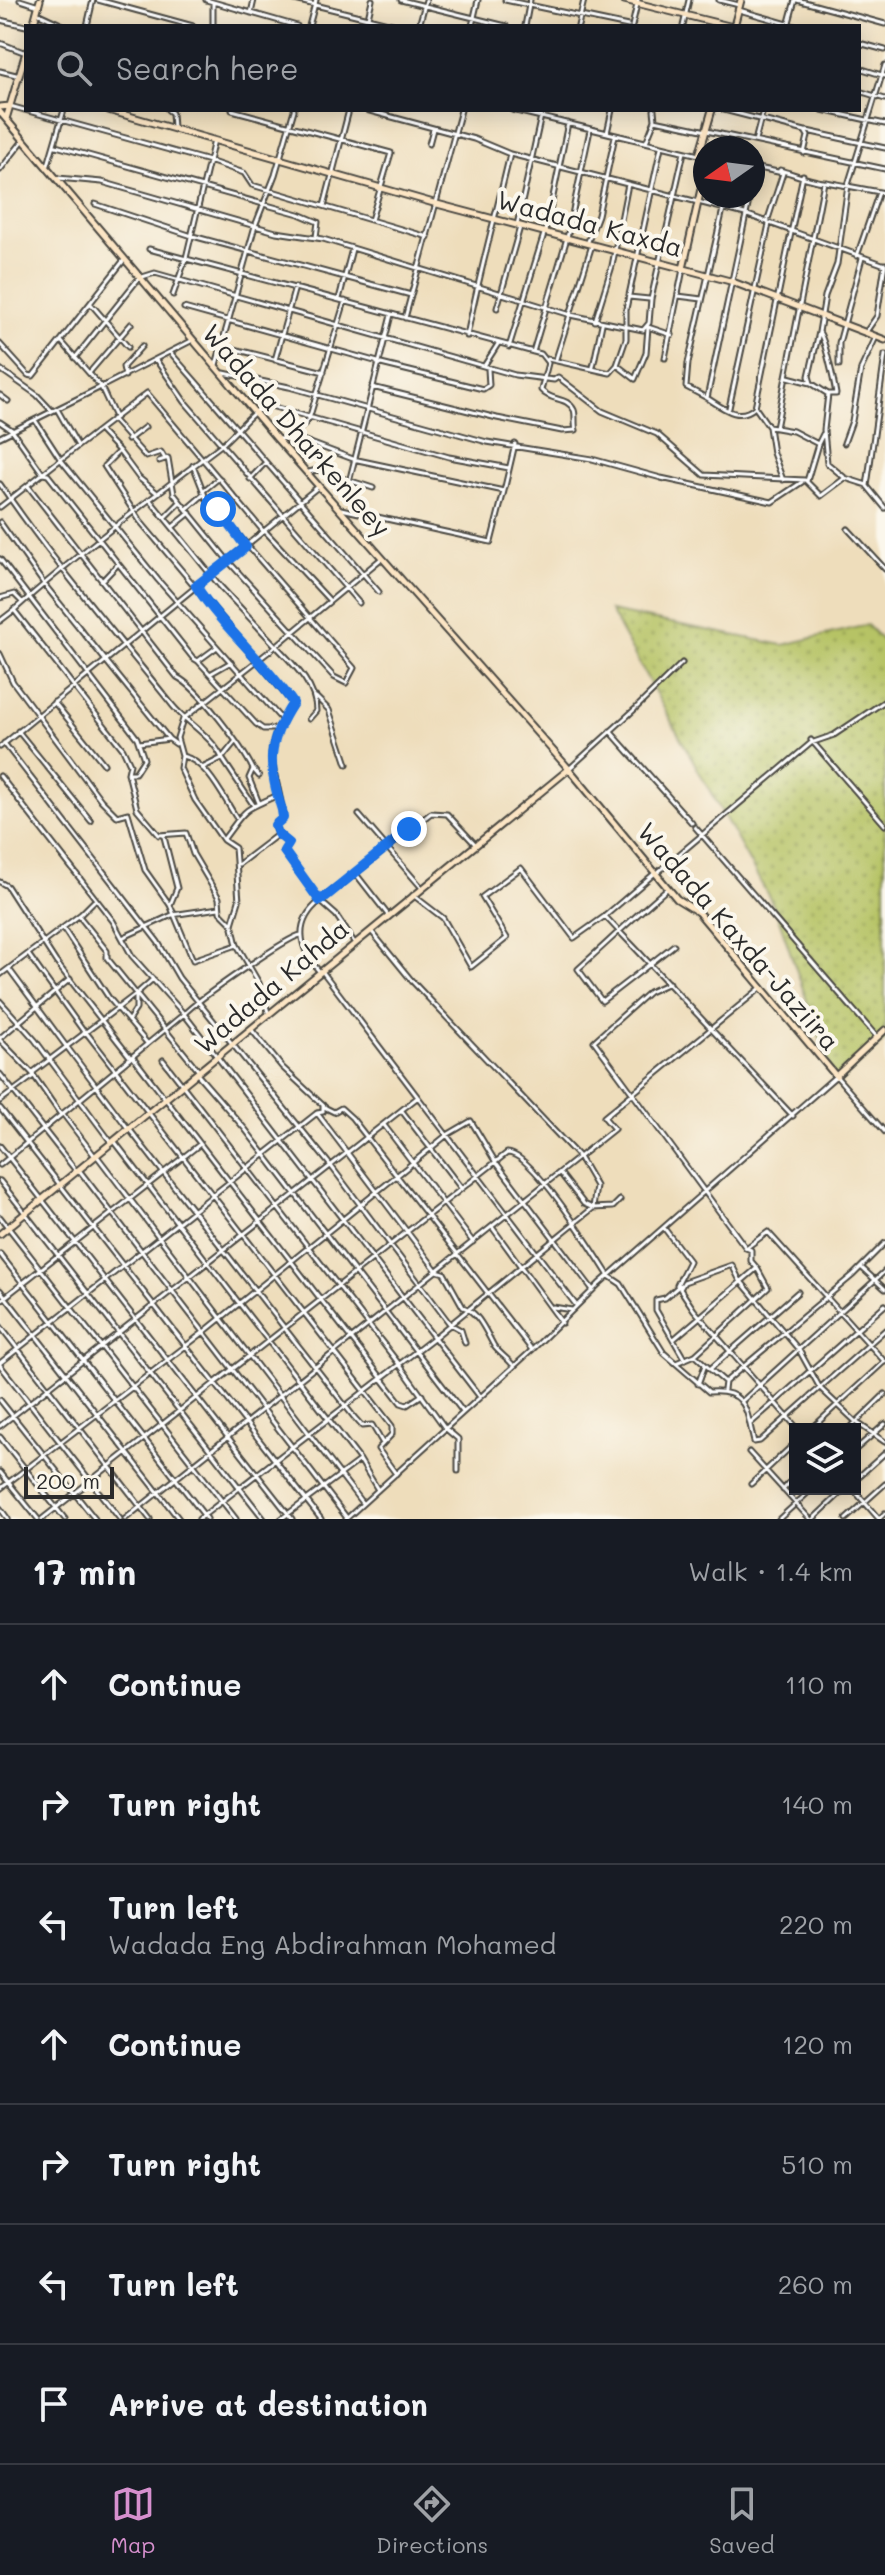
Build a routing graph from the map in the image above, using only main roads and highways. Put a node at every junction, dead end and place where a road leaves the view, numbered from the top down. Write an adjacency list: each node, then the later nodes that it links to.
1 (624, 0): 2 (main road)
2 (637, 2): 6 (main road)
3 (39, 3): 5 (main road)
4 (740, 5): 7 (main road)
5 (34, 24)
6 (723, 24)
7 (733, 24)
8 (24, 61): 9 (main road)
9 (17, 85): 10 (main road); 11 (main road)
10 (24, 87)
11 (10, 106): 12 (main road); 15 (main road)
12 (0, 110): 15 (main road, Wadada Dharkenleey)
13 (115, 112): 18 (main road, Wadada Kaxda)
14 (711, 112): 16 (main road)
15 (5, 120): 20 (main road, Wadada Dharkenleey)
16 (705, 136)
17 (698, 208): 18 (main road)
18 (683, 269): 19 (main road, Wadada Kaxda)
19 (885, 340)
20 (569, 769): 21 (main road, Wadada Kaxda-Jaziira); 22 (main road, Wadada Kahda)
21 (885, 1030)
22 (0, 1234)

